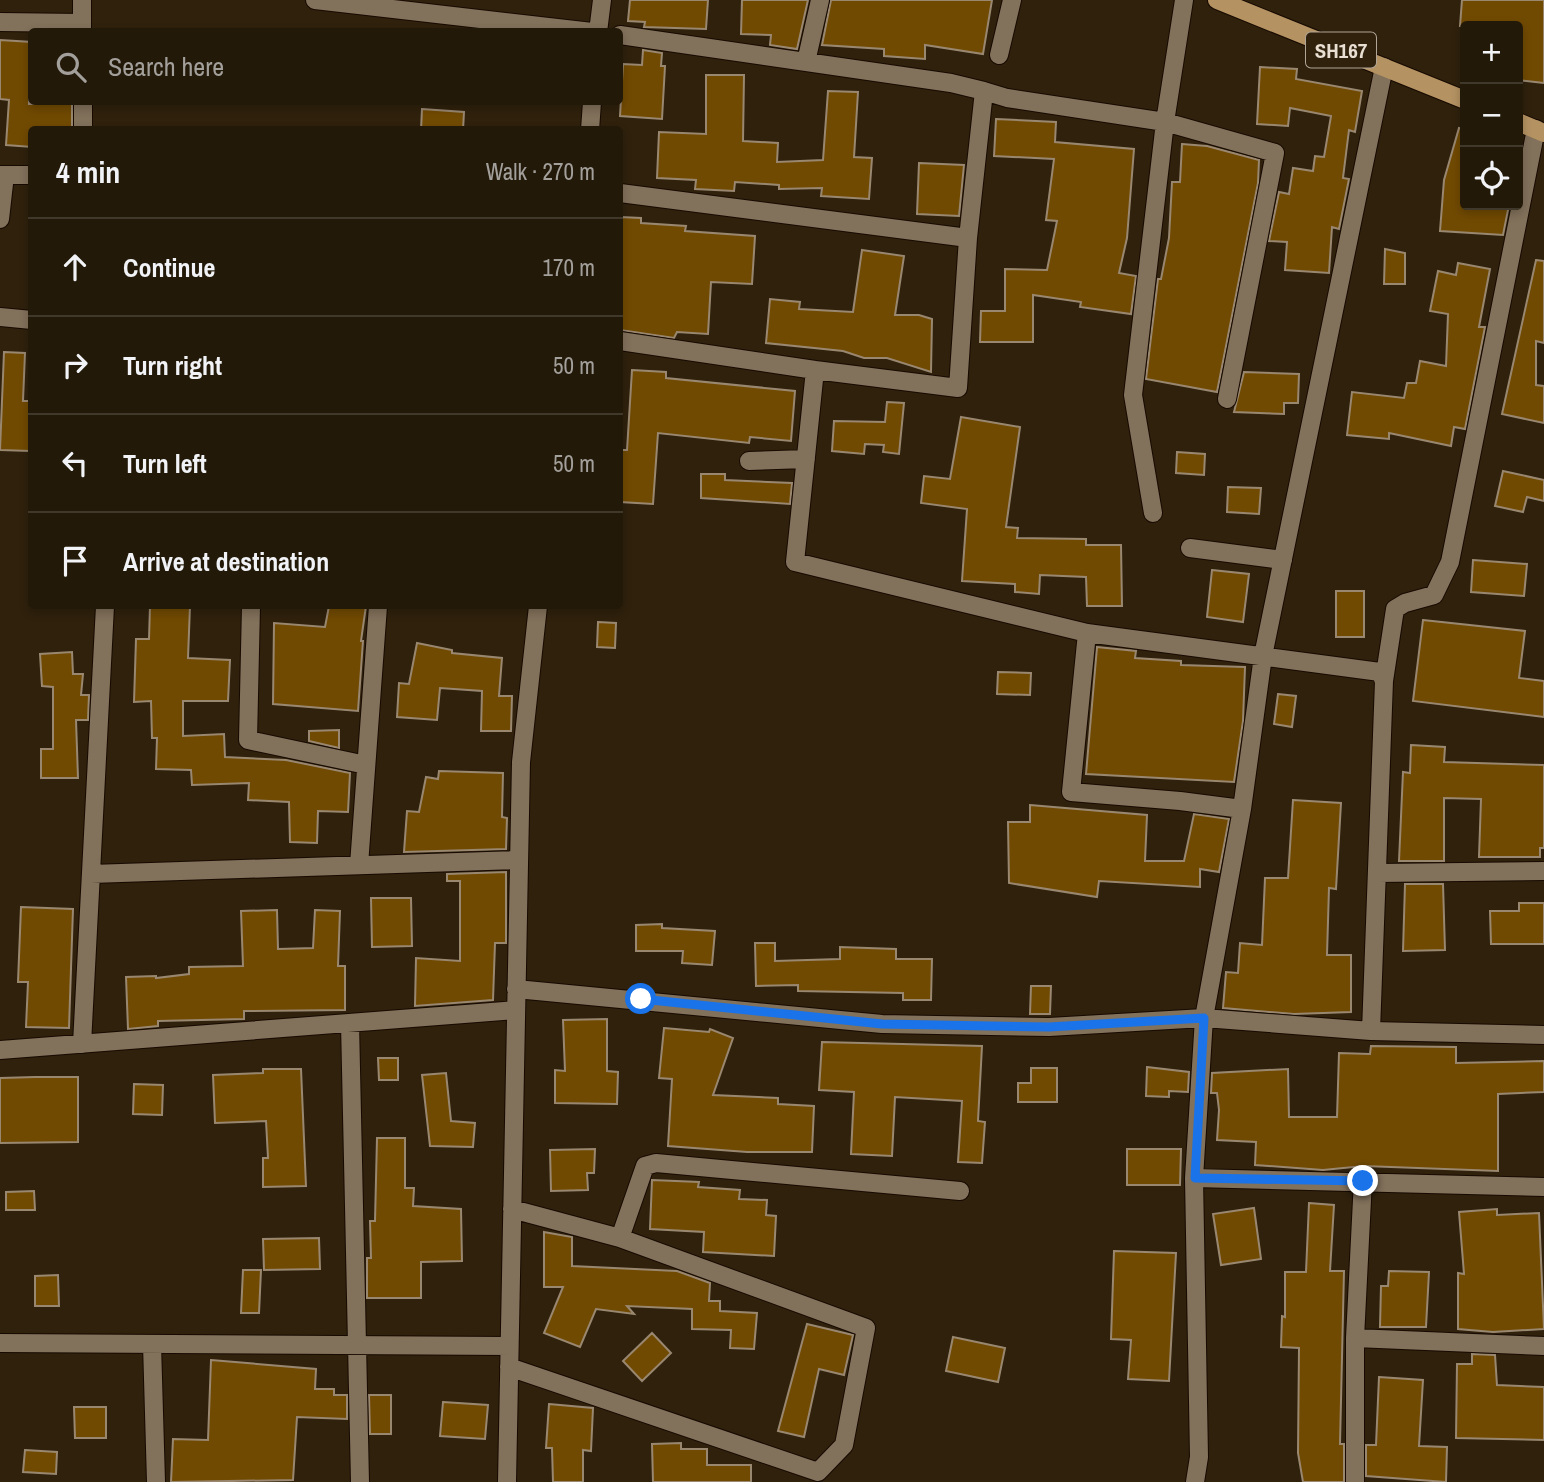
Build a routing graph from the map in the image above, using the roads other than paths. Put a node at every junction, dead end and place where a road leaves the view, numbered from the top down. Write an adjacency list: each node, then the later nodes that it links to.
1 (82, 0): 9 (street)
2 (316, 0): 10 (street)
3 (602, 0): 11 (street)
4 (820, 0): 14 (street)
5 (1012, 0): 13 (street)
6 (1184, 0): 20 (street)
7 (1217, 0): 15 (main road, SH167)
8 (0, 22): 9 (street)
9 (82, 27)
10 (558, 28)
11 (598, 28)
12 (623, 35): 14 (street)
13 (999, 55)
14 (806, 62): 16 (street)
15 (1384, 67): 17 (main road, SH167); 39 (street)
16 (984, 91): 20 (street); 29 (street)
17 (1460, 98)
18 (83, 105): 22 (street)
19 (592, 105): 23 (street)
20 (1165, 122): 34 (street); 37 (street)
21 (1523, 124): 24 (main road)
22 (83, 126)
23 (590, 126)
24 (1540, 131): 46 (street)
25 (3, 175): 26 (street); 28 (street)
26 (28, 175)
27 (623, 193): 29 (street)
28 (0, 219)
29 (968, 238): 33 (street)
30 (0, 317): 31 (street)
31 (28, 320)
32 (623, 341): 33 (street)
33 (815, 370): 35 (street)
34 (1227, 400)
35 (806, 459): 36 (street); 44 (street)
36 (749, 461)
37 (1153, 513)
38 (1190, 548): 39 (street)
39 (1283, 560): 45 (street)
40 (105, 609): 53 (street)
41 (251, 609): 47 (street)
42 (378, 609): 47 (street)
43 (538, 609): 49 (street)
44 (1087, 633): 45 (street); 48 (street)
45 (1263, 656): 46 (street); 48 (street)
46 (1384, 681): 52 (street)
47 (366, 765): 50 (street)
48 (1241, 809): 56 (street)
49 (519, 860): 50 (street); 54 (street)
50 (359, 865): 53 (street)
51 (1544, 871): 52 (street)
52 (1378, 873): 58 (street)
53 (91, 874): 60 (street)
54 (516, 989): 55 (street); 56 (street)
55 (516, 1010): 57 (street); 66 (street)
56 (1204, 1018): 58 (street); 62 (street)
57 (350, 1023): 60 (street); 71 (street)
58 (1371, 1031): 59 (street)
59 (1544, 1035)
60 (82, 1044): 61 (street)
61 (0, 1050)
62 (1195, 1178): 63 (street); 78 (street)
63 (1363, 1181): 64 (street); 68 (street)
64 (1544, 1186)
65 (960, 1191): 67 (street)
66 (512, 1209): 67 (street); 72 (street)
67 (620, 1238): 74 (street)
68 (1354, 1338): 73 (street); 79 (street)
69 (0, 1343): 70 (street)
70 (152, 1344): 71 (street); 75 (street)
71 (357, 1345): 72 (street); 76 (street)
72 (509, 1346): 74 (street)
73 (1544, 1346)
74 (509, 1367): 77 (street)
75 (156, 1482)
76 (360, 1482)
77 (507, 1482)
78 (1195, 1482)
79 (1355, 1482)

